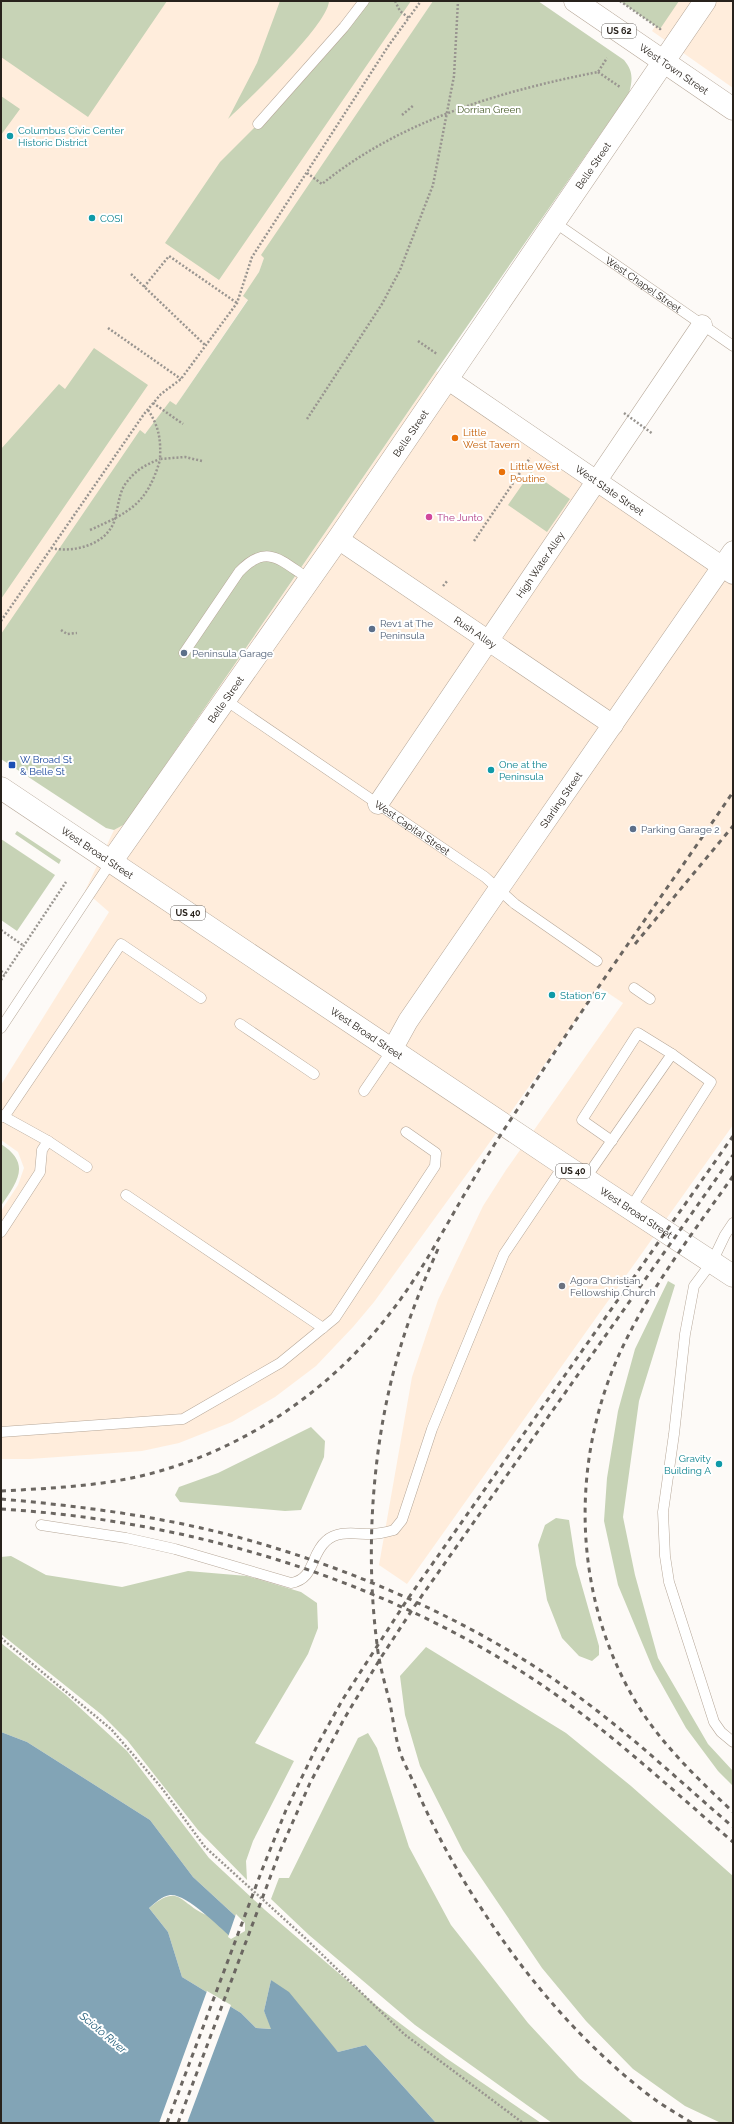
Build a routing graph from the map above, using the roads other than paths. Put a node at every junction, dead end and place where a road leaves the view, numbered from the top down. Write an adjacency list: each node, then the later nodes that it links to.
1 (364, 1): 6 (lane)
2 (575, 1): 4 (main road, West Town Street / US 62)
3 (705, 1): 4 (main road, Belle Street)
4 (663, 61): 5 (main road, West Town Street / US 62); 7 (main road, Belle Street)
5 (733, 109)
6 (258, 124)
7 (554, 222): 8 (lane, West Chapel Street); 10 (main road, Belle Street)
8 (702, 325): 9 (lane, West Chapel Street); 11 (street, High Water Alley)
9 (733, 346)
10 (447, 379): 11 (street, West State Street); 12 (main road, Belle Street)
11 (597, 481): 13 (street, West State Street); 15 (street, High Water Alley)
12 (338, 539): 14 (main road, Belle Street); 15 (street, Rush Alley)
13 (729, 564): 18 (street, Starling Street)
14 (308, 579): 16 (lane); 17 (main road, Belle Street)
15 (489, 641): 18 (street, Rush Alley); 20 (street, High Water Alley)
16 (184, 653)
17 (224, 700): 20 (lane, West Capital Street); 21 (main road, Belle Street)
18 (613, 725): 22 (street, Starling Street)
19 (1, 788): 21 (main road, West Broad Street / US 40)
20 (378, 804): 22 (lane, West Capital Street)
21 (111, 862): 28 (lane); 29 (main road, West Broad Street / US 40)
22 (498, 890): 23 (lane, West Capital Street); 29 (street, Starling Street)
23 (597, 961)
24 (634, 988): 26 (lane)
25 (201, 998): 33 (lane)
26 (650, 999)
27 (240, 1024): 31 (lane)
28 (1, 1028)
29 (392, 1050): 32 (lane); 37 (main road, West Broad Street / US 40)
30 (672, 1054): 36 (lane); 36 (lane); 41 (lane)
31 (314, 1074)
32 (364, 1091)
33 (3, 1116): 35 (lane)
34 (406, 1132): 46 (lane)
35 (48, 1141): 38 (lane); 43 (lane)
36 (612, 1141): 39 (lane)
37 (564, 1165): 39 (main road, West Broad Street / US 40); 48 (lane)
38 (87, 1167)
39 (585, 1179): 41 (main road, West Broad Street / US 40)
40 (126, 1194): 46 (lane)
41 (630, 1209): 44 (main road, West Broad Street / US 40)
42 (733, 1223): 44 (lane)
43 (1, 1232)
44 (712, 1262): 45 (main road, West Broad Street / US 40); 49 (lane)
45 (733, 1276)
46 (323, 1328): 47 (lane)
47 (1, 1432)
48 (41, 1525)
49 (733, 1742)

